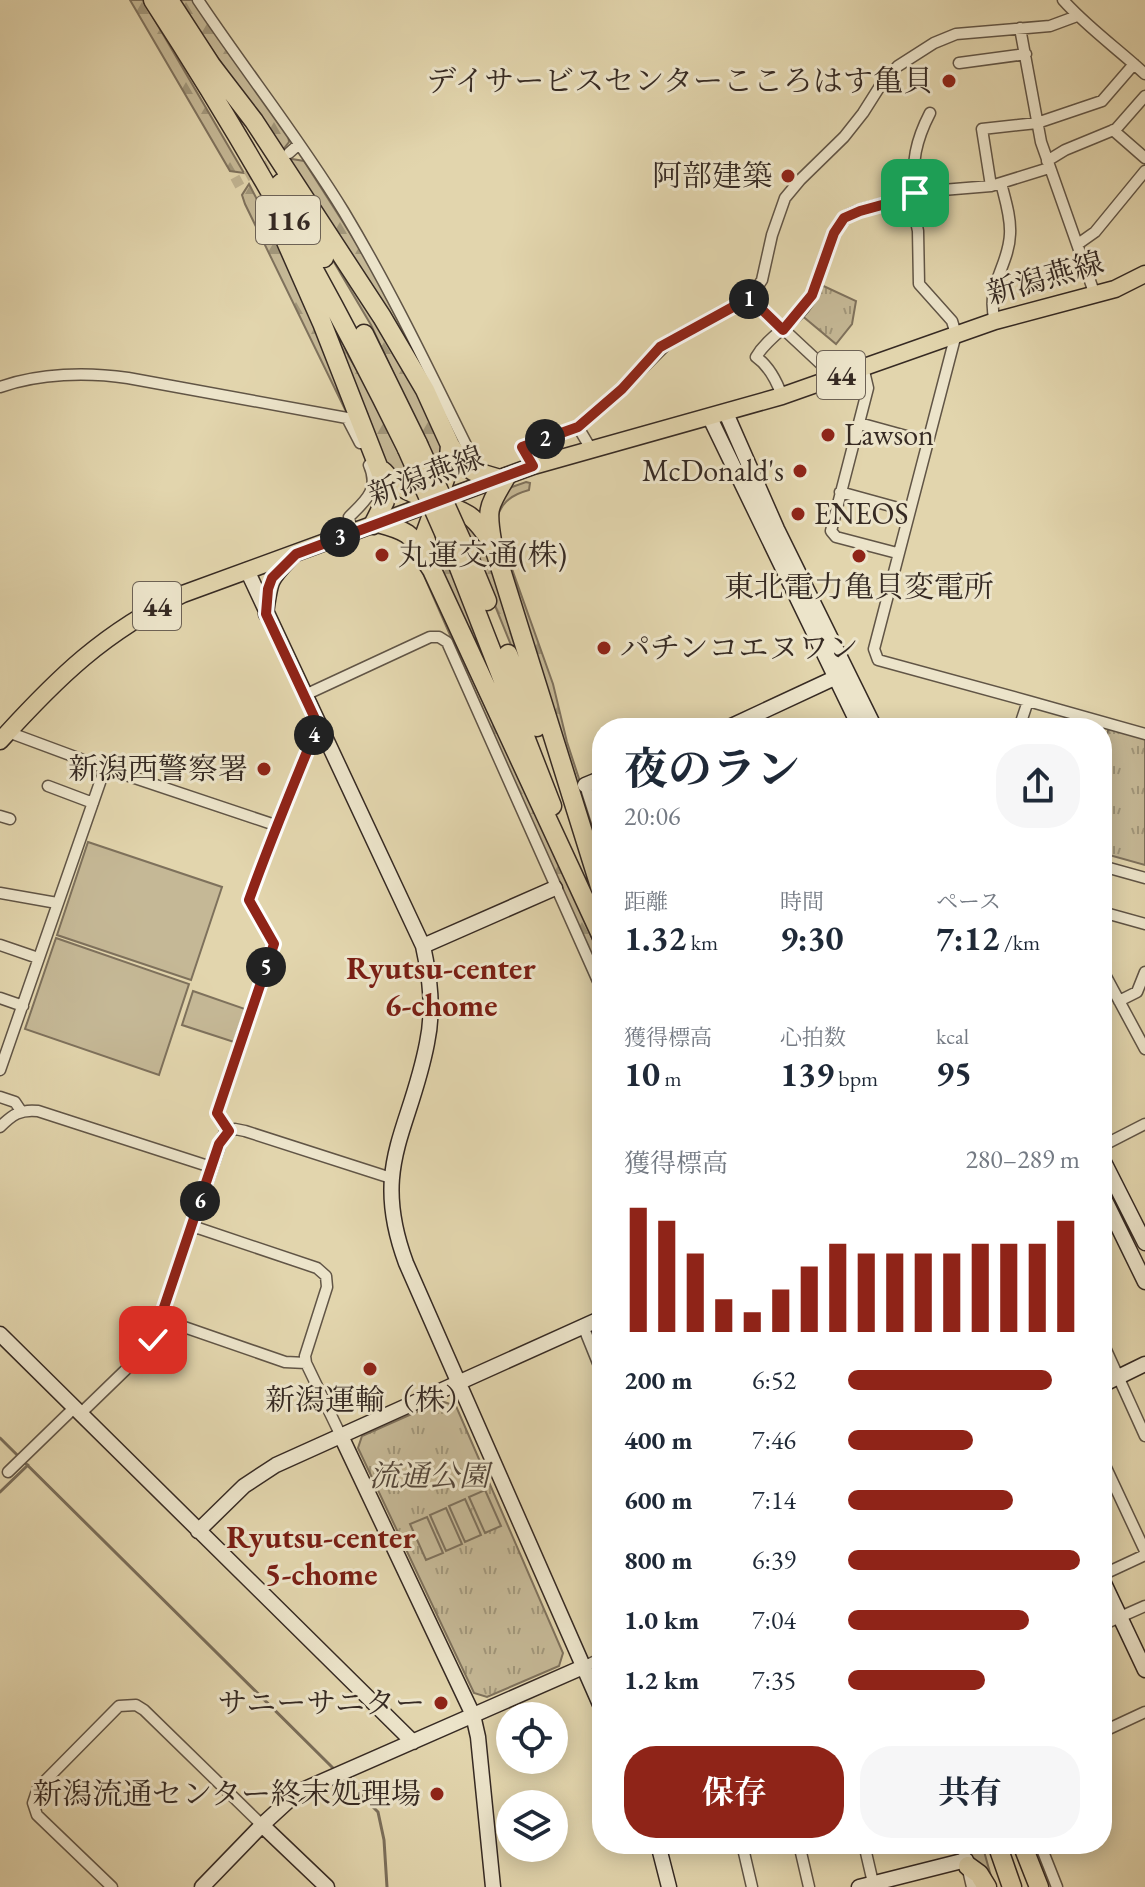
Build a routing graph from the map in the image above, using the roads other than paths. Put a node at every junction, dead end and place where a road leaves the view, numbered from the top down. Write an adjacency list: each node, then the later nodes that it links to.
1 (153, 0): 9 (highway, 116)
2 (169, 0): 9 (highway, 116)
3 (198, 0): 16 (street)
4 (1063, 0): 5 (street)
5 (1077, 16): 6 (street); 10 (street)
6 (1020, 28): 7 (street); 26 (street)
7 (1026, 54): 8 (street); 14 (street)
8 (959, 63)
9 (202, 64): 38 (highway); 40 (highway); 51 (highway, 116, bridge)
10 (1134, 64): 11 (street); 14 (street)
11 (1145, 74)
12 (1145, 96): 15 (street)
13 (930, 113): 22 (street)
14 (1037, 123): 19 (street); 21 (street)
15 (1113, 130): 18 (street); 19 (street)
16 (299, 144): 17 (street); 38 (street)
17 (289, 153)
18 (1145, 158)
19 (1048, 164): 21 (street); 23 (street)
20 (1145, 171): 23 (street)
21 (996, 184): 22 (street); 27 (street)
22 (913, 195): 28 (street); 29 (street)
23 (1078, 244): 25 (street)
24 (1145, 274): 25 (main road, 新潟燕線 / 44)
25 (1095, 295): 27 (main road, 新潟燕線 / 44)
26 (750, 298): 28 (street); 36 (street)
27 (995, 321): 29 (main road, 新潟燕線 / 44)
28 (783, 330): 31 (street); 33 (street)
29 (956, 334): 30 (main road, 新潟燕線 / 44); 37 (street)
30 (863, 367): 31 (main road, 新潟燕線 / 44); 35 (street)
31 (829, 379): 33 (main road, 新潟燕線 / 44)
32 (0, 387): 47 (street)
33 (782, 396): 34 (main road, 新潟燕線 / 44)
34 (718, 416): 39 (main road, 新潟燕線 / 44); 55 (street)
35 (859, 423): 37 (street); 43 (street)
36 (578, 427): 39 (street); 41 (street)
37 (928, 442): 45 (street)
38 (458, 445): 42 (highway); 44 (highway)
39 (591, 449): 41 (main road, 新潟燕線 / 44)
40 (378, 466): 44 (highway); 46 (highway)
41 (533, 466): 42 (main road, 新潟燕線 / 44)
42 (503, 478): 44 (main road, 新潟燕線 / 44); 48 (highway)
43 (840, 492): 45 (street); 49 (street)
44 (436, 501): 46 (main road, 新潟燕線 / 44); 48 (highway); 53 (highway)
45 (909, 511): 49 (street)
46 (376, 524): 47 (main road, 新潟燕線 / 44); 53 (highway)
47 (352, 533): 50 (main road, 新潟燕線 / 44)
48 (492, 541): 74 (highway)
49 (897, 553): 57 (street)
50 (296, 554): 52 (main road, 新潟燕線 / 44); 54 (street)
51 (462, 558): 76 (highway, 116); 81 (highway, 116)
52 (247, 570): 54 (street); 66 (main road, 新潟燕線 / 44)
53 (432, 570): 82 (highway)
54 (266, 614): 56 (street)
55 (841, 675): 58 (street); 59 (street); 60 (street)
56 (305, 695): 63 (street); 78 (street)
57 (1028, 701): 61 (street); 62 (street)
58 (749, 718)
59 (856, 718)
60 (869, 718)
61 (1022, 718)
62 (1088, 718)
63 (318, 725): 73 (street); 86 (street)
64 (1112, 725): 65 (street)
65 (1145, 734)
66 (3, 736): 67 (street)
67 (105, 768): 71 (street); 73 (street)
68 (592, 782): 69 (street)
69 (585, 785): 72 (street)
70 (48, 786): 71 (street)
71 (93, 803): 80 (street)
72 (592, 807)
73 (275, 825): 100 (street)
74 (592, 861)
75 (1112, 869): 77 (street)
76 (592, 874)
77 (1145, 878)
78 (555, 888): 86 (street); 88 (street)
79 (0, 893): 80 (street)
80 (57, 903): 87 (street)
81 (592, 910)
82 (592, 914)
83 (1112, 915): 84 (street)
84 (1145, 924)
85 (0, 945): 87 (street)
86 (423, 946): 103 (street)
87 (38, 958): 93 (street)
88 (592, 968)
89 (1145, 972): 92 (street)
90 (1112, 988): 92 (street)
91 (0, 998): 93 (street)
92 (1119, 1001): 94 (street)
93 (23, 1006): 95 (street)
94 (1145, 1049)
95 (0, 1070)
96 (0, 1097): 97 (street)
97 (21, 1111): 99 (street); 102 (street)
98 (1145, 1124): 101 (street)
99 (0, 1127)
100 (229, 1131): 102 (street); 103 (street)
101 (1112, 1141)
102 (211, 1167): 106 (street)
103 (391, 1178): 119 (street)
104 (1112, 1178): 107 (street)
105 (1112, 1214): 108 (street)
106 (192, 1226): 109 (street); 114 (street)
107 (1145, 1243)
108 (1145, 1282)
109 (161, 1319): 114 (street); 120 (street)
110 (592, 1322): 111 (street)
111 (583, 1326): 113 (street); 119 (street)
112 (0, 1334): 120 (street)
113 (592, 1348)
114 (306, 1363): 121 (street)
115 (1112, 1364): 117 (street)
116 (1145, 1364): 117 (street)
117 (1118, 1377): 118 (street); 122 (street)
118 (1112, 1380)
119 (459, 1384): 121 (street); 134 (street)
120 (77, 1411): 123 (street); 125 (street)
121 (341, 1436): 125 (street); 137 (street)
122 (1145, 1436)
123 (10, 1470)
124 (1112, 1481): 126 (street)
125 (198, 1531): 139 (street)
126 (1145, 1553): 127 (street)
127 (1112, 1571)
128 (1112, 1601): 130 (street)
129 (1145, 1606): 130 (street)
130 (1119, 1617): 131 (street); 133 (street)
131 (1112, 1620)
132 (592, 1663): 134 (street)
133 (1144, 1665)
134 (583, 1667): 135 (street); 137 (street)
135 (592, 1687)
136 (1145, 1712): 138 (street)
137 (473, 1715): 139 (street); 156 (street)
138 (1112, 1727)
139 (413, 1742): 140 (street)
140 (262, 1825): 153 (street); 154 (street); 155 (street)
141 (661, 1854): 157 (street)
142 (744, 1854): 158 (street)
143 (801, 1854): 159 (street)
144 (865, 1854): 152 (street)
145 (965, 1854): 151 (street)
146 (990, 1854): 162 (highway)
147 (1000, 1854): 163 (highway)
148 (1014, 1854): 164 (highway)
149 (1026, 1854): 165 (highway)
150 (1044, 1854): 166 (street)
151 (967, 1863): 152 (street); 160 (street); 161 (highway)
152 (868, 1886)
153 (112, 1887)
154 (202, 1887)
155 (327, 1887)
156 (493, 1887)
157 (669, 1887)
158 (752, 1887)
159 (809, 1887)
160 (972, 1887)
161 (987, 1887)
162 (999, 1887)
163 (1012, 1887)
164 (1025, 1887)
165 (1039, 1887)
166 (1057, 1887)

